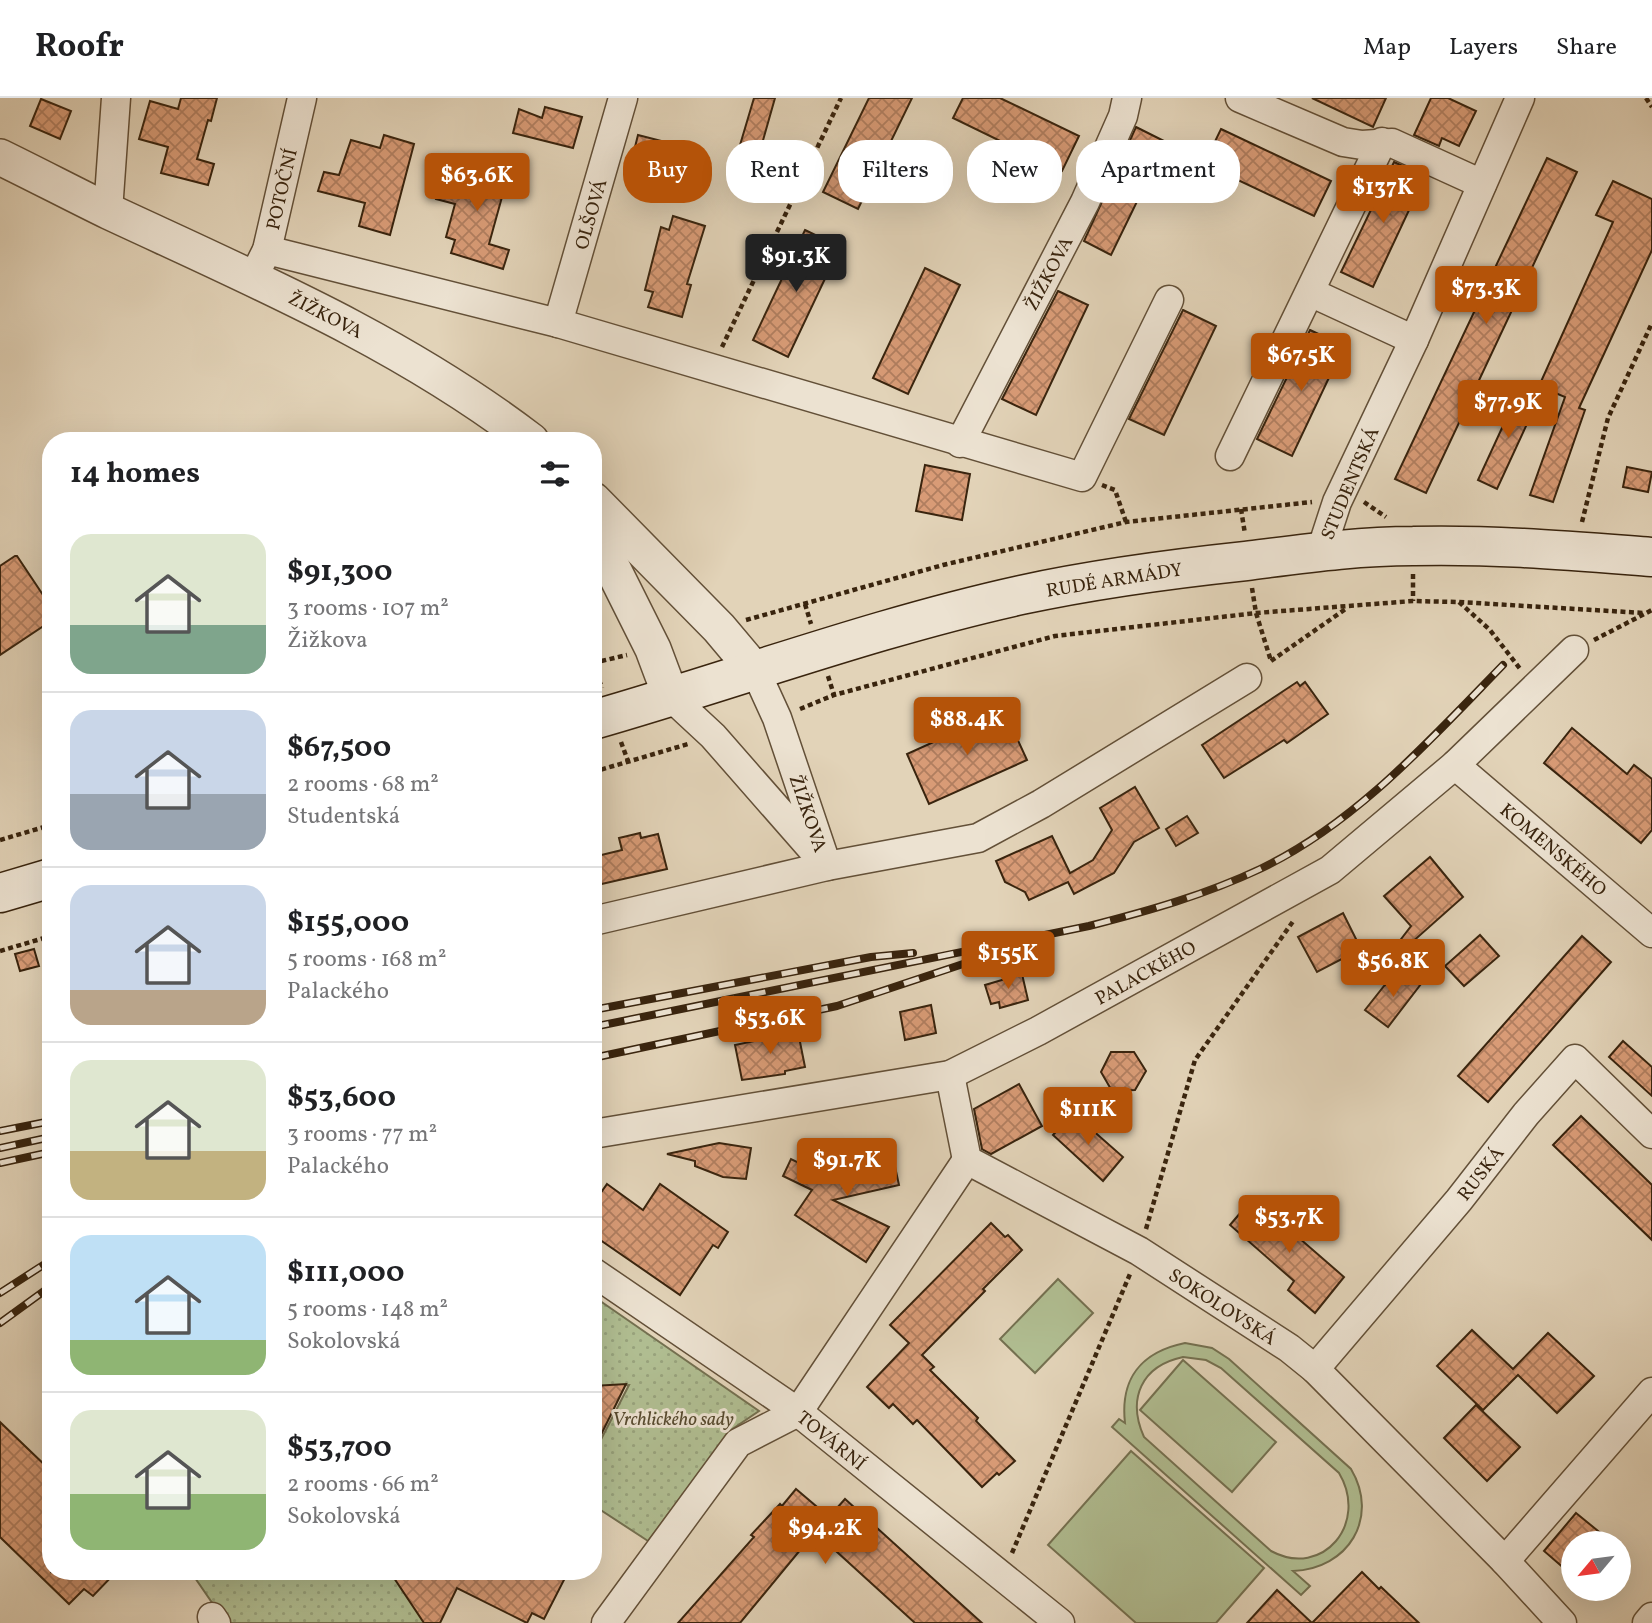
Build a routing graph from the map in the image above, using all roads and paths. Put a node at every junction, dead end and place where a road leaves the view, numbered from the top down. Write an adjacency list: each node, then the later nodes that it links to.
1 (116, 98): 13 (street)
2 (302, 98): 14 (street, POTOČNÍ)
3 (841, 98): 20 (path)
4 (1127, 98): 22 (street, ŽIŽKOVA)
5 (1240, 98): 10 (street)
6 (1520, 98): 12 (street, STUDENTSKÁ)
7 (1646, 98): 9 (path)
8 (615, 100): 17 (street, OLŠOVÁ)
9 (1652, 107)
10 (1382, 142): 12 (street); 15 (street)
11 (0, 157): 13 (street, ŽIŽKOVA)
12 (1482, 184): 19 (street, STUDENTSKÁ)
13 (108, 211): 14 (street, ŽIŽKOVA)
14 (260, 264): 17 (street, ŽIŽKOVA); 21 (street, ŽIŽKOVA)
15 (1310, 292): 19 (street); 23 (street)
16 (1169, 300): 24 (street)
17 (558, 323): 20 (street, ŽIŽKOVA)
18 (1652, 323): 28 (path)
19 (1414, 340): 25 (street, STUDENTSKÁ)
20 (717, 371): 22 (street, ŽIŽKOVA)
21 (519, 432)
22 (960, 443): 24 (street, ŽIŽKOVA)
23 (1230, 456)
24 (1082, 477): 27 (path)
25 (1337, 502): 27 (path); 30 (street, STUDENTSKÁ)
26 (602, 509): 37 (street, ŽIŽKOVA)
27 (1126, 522): 37 (path)
28 (1581, 524)
29 (602, 547): 38 (street, ŽIŽKOVA)
30 (1321, 551): 31 (main road, RUDÉ ARMÁDY); 42 (main road, RUDÉ ARMÁDY)
31 (1652, 557)
32 (1458, 602): 33 (path); 36 (path); 44 (path)
33 (1349, 606): 35 (path); 41 (path)
34 (1652, 610): 36 (path)
35 (1256, 613): 41 (path); 47 (path)
36 (1644, 613): 39 (path)
37 (719, 628): 42 (street, ŽIŽKOVA)
38 (653, 649): 40 (path); 45 (street, ŽIŽKOVA)
39 (1574, 650): 44 (street, PALACKÉHO)
40 (602, 661)
41 (1271, 662): 43 (path)
42 (756, 672): 45 (main road, RUDÉ ARMÁDY); 47 (street, ŽIŽKOVA)
43 (1247, 678): 53 (street)
44 (1535, 688): 49 (street, PALACKÉHO)
45 (671, 697): 46 (main road, RUDÉ ARMÁDY); 48 (street, ŽIŽKOVA)
46 (602, 717)
47 (777, 718): 53 (street, ŽIŽKOVA)
48 (713, 736): 50 (path); 53 (street, ŽIŽKOVA)
49 (1455, 765): 58 (street, KOMENSKÉHO); 61 (street, PALACKÉHO)
50 (602, 769)
51 (42, 828): 52 (path)
52 (0, 840)
53 (827, 866): 57 (street)
54 (42, 881): 55 (main road)
55 (0, 893)
56 (1298, 915): 65 (path)
57 (602, 919)
58 (1652, 933)
59 (42, 939): 60 (path)
60 (0, 951)
61 (950, 1075): 62 (street, PALACKÉHO); 64 (street)
62 (602, 1133)
63 (1652, 1133): 67 (street, RUSKÁ)
64 (967, 1160): 65 (street, SOKOLOVSKÁ); 69 (street)
65 (1139, 1251): 67 (street, SOKOLOVSKÁ); 71 (path)
66 (602, 1278): 69 (street, TOVÁRNÍ)
67 (1315, 1369): 70 (street, SOKOLOVSKÁ)
68 (1652, 1392): 70 (street)
69 (798, 1412): 71 (street, TOVÁRNÍ); 73 (street)
70 (1505, 1560): 75 (street, SOKOLOVSKÁ)
71 (1002, 1576): 74 (street, TOVÁRNÍ)
72 (1652, 1617): 76 (street)
73 (606, 1623)
74 (1060, 1623)
75 (1562, 1623)
76 (1647, 1623)

